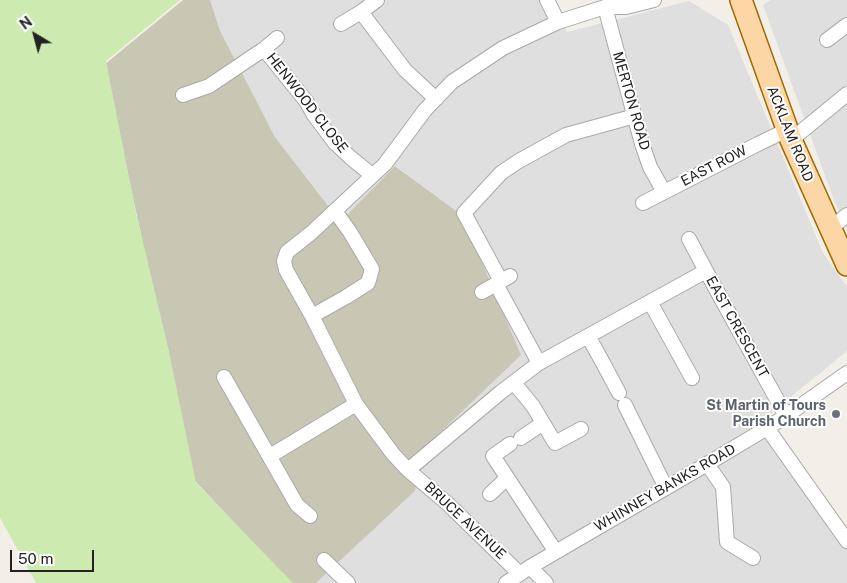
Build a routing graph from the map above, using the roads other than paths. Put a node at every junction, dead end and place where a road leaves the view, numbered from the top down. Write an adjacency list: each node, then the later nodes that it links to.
1 (377, 0): 7 (street)
2 (547, 0): 8 (street)
3 (619, 0): 6 (street)
4 (654, 0): 6 (street)
5 (741, 0): 18 (main road, ACKLAM ROAD)
6 (605, 7): 8 (street, BRUCE AVENUE); 17 (street, MERTON ROAD)
7 (361, 12): 9 (street); 16 (street)
8 (558, 22): 16 (street, BRUCE AVENUE)
9 (341, 24)
10 (847, 24): 12 (street)
11 (277, 38): 13 (street)
12 (826, 40)
13 (264, 49): 15 (street); 19 (street, HENWOOD CLOSE)
14 (847, 94): 18 (street, EAST ROW)
15 (183, 95)
16 (436, 98): 19 (street, BRUCE AVENUE)
17 (635, 116): 20 (street, MERTON ROAD); 28 (street)
18 (789, 135): 20 (street, EAST ROW); 24 (main road, ACKLAM ROAD)
19 (372, 175): 22 (street, BRUCE AVENUE)
20 (664, 192): 21 (street, EAST ROW)
21 (643, 203)
22 (335, 211): 31 (street, BRUCE AVENUE); 31 (street)
23 (847, 215): 24 (street)
24 (830, 229): 26 (main road, ACKLAM ROAD)
25 (690, 239): 27 (street, EAST CRESCENT)
26 (847, 265)
27 (706, 272): 30 (street); 39 (street, EAST CRESCENT)
28 (502, 280): 29 (street); 33 (street)
29 (482, 292)
30 (650, 302): 32 (street); 36 (street)
31 (312, 316): 38 (street, BRUCE AVENUE)
32 (588, 336): 33 (street); 47 (street)
33 (539, 363): 37 (street)
34 (847, 373): 39 (street, WHINNEY BANKS ROAD)
35 (224, 377): 43 (street)
36 (692, 378)
37 (514, 383): 40 (street); 45 (street)
38 (356, 404): 43 (street); 45 (street, BRUCE AVENUE)
39 (786, 416): 41 (street, WHINNEY BANKS ROAD)
40 (543, 423): 42 (street); 46 (street)
41 (767, 428): 44 (street, WHINNEY BANKS ROAD); 50 (street)
42 (581, 429)
43 (270, 456): 49 (street)
44 (707, 464): 47 (street, WHINNEY BANKS ROAD); 52 (street)
45 (408, 470): 54 (street, BRUCE AVENUE)
46 (507, 478): 48 (street); 51 (street)
47 (666, 488): 51 (street, WHINNEY BANKS ROAD)
48 (490, 494)
49 (310, 516)
50 (847, 541)
51 (556, 552): 54 (street, WHINNEY BANKS ROAD)
52 (753, 558)
53 (324, 560): 55 (street)
54 (525, 570): 56 (street, WHINNEY BANKS ROAD); 57 (street, BRUCE AVENUE)
55 (348, 583)
56 (506, 583)
57 (546, 583)

